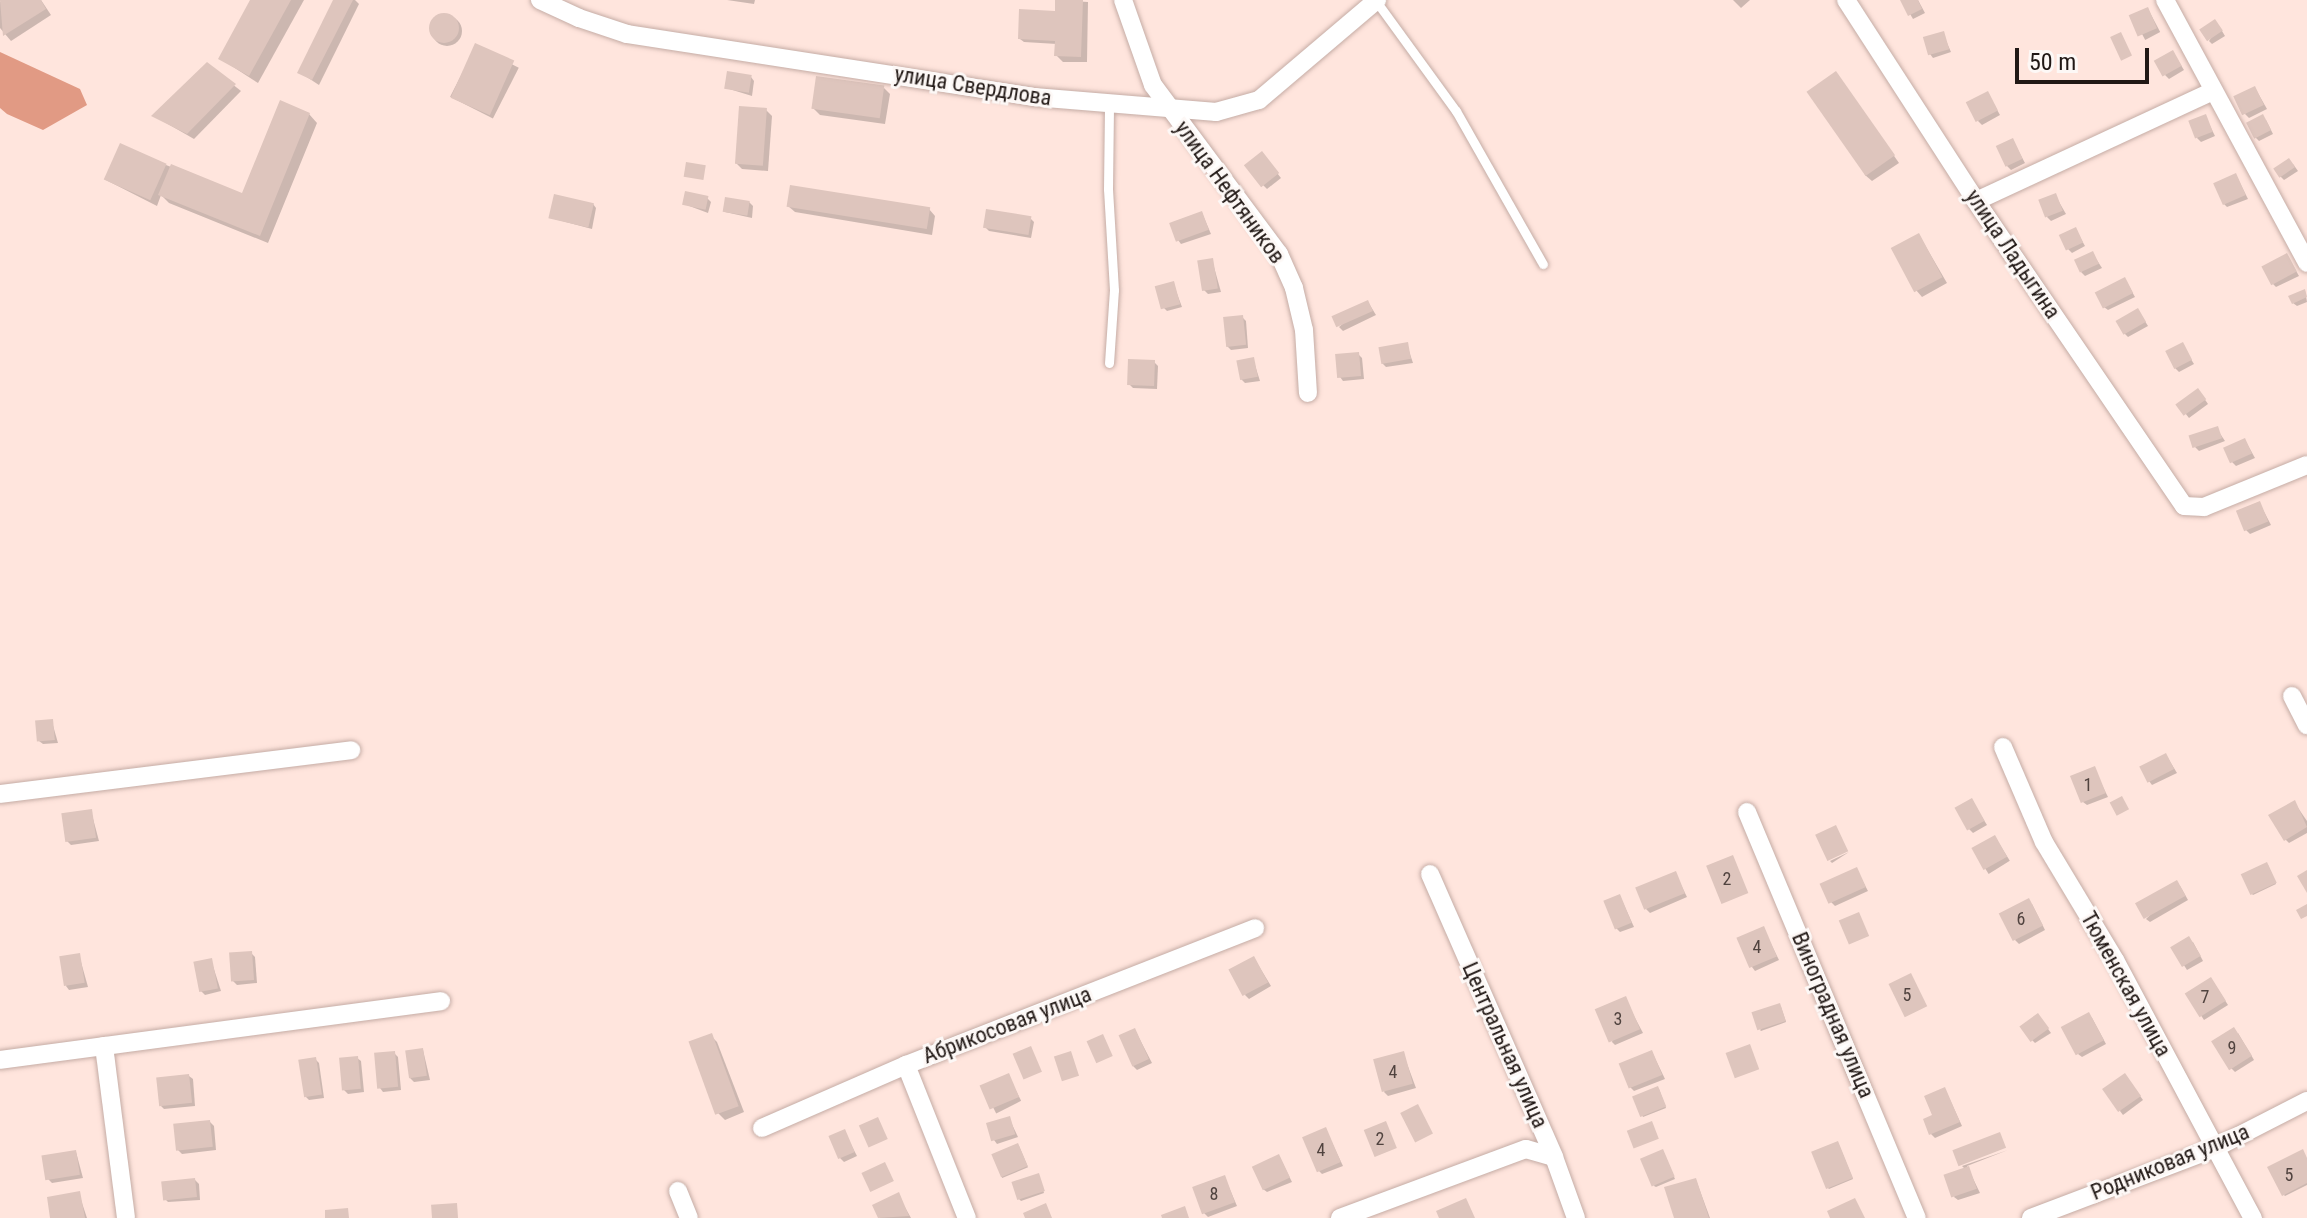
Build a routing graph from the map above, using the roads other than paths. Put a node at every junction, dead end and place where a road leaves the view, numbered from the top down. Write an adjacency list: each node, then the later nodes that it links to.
1 (540, 0): 7 (street, улица Свердлова)
2 (1123, 0): 8 (street, улица Нефтяников)
3 (1376, 0): 8 (street, улица Свердлова); 11 (lane)
4 (1846, 0): 9 (street, улица Ладыгина)
5 (2165, 0): 6 (street)
6 (2213, 91): 9 (street); 10 (street)
7 (1109, 104): 8 (street, улица Свердлова); 12 (lane)
8 (1170, 110): 13 (street, улица Нефтяников)
9 (1976, 201): 14 (street, улица Ладыгина)
10 (2307, 263)
11 (1543, 264)
12 (1109, 363)
13 (1308, 393)
14 (2307, 465)
15 (2292, 696): 16 (street)
16 (2307, 725)
17 (2003, 747): 29 (street, Тюменская улица)
18 (351, 750): 19 (street)
19 (0, 794)
20 (1747, 812): 37 (street, Виноградная улица)
21 (1430, 874): 30 (street, Центральная улица)
22 (1255, 928): 26 (street, Абрикосовая улица)
23 (441, 1001): 24 (street)
24 (104, 1046): 25 (street); 32 (street)
25 (0, 1060)
26 (906, 1065): 28 (street, Абрикосовая улица); 34 (street)
27 (2307, 1101): 29 (street, Родниковая улица)
28 (762, 1128)
29 (2215, 1148): 38 (street, Родниковая улица); 39 (street, Тюменская улица)
30 (1554, 1157): 35 (street); 36 (street, Центральная улица)
31 (678, 1191): 33 (street)
32 (126, 1218)
33 (689, 1218)
34 (967, 1218)
35 (1340, 1218)
36 (1576, 1218)
37 (1917, 1218)
38 (2031, 1218)
39 (2253, 1218)

